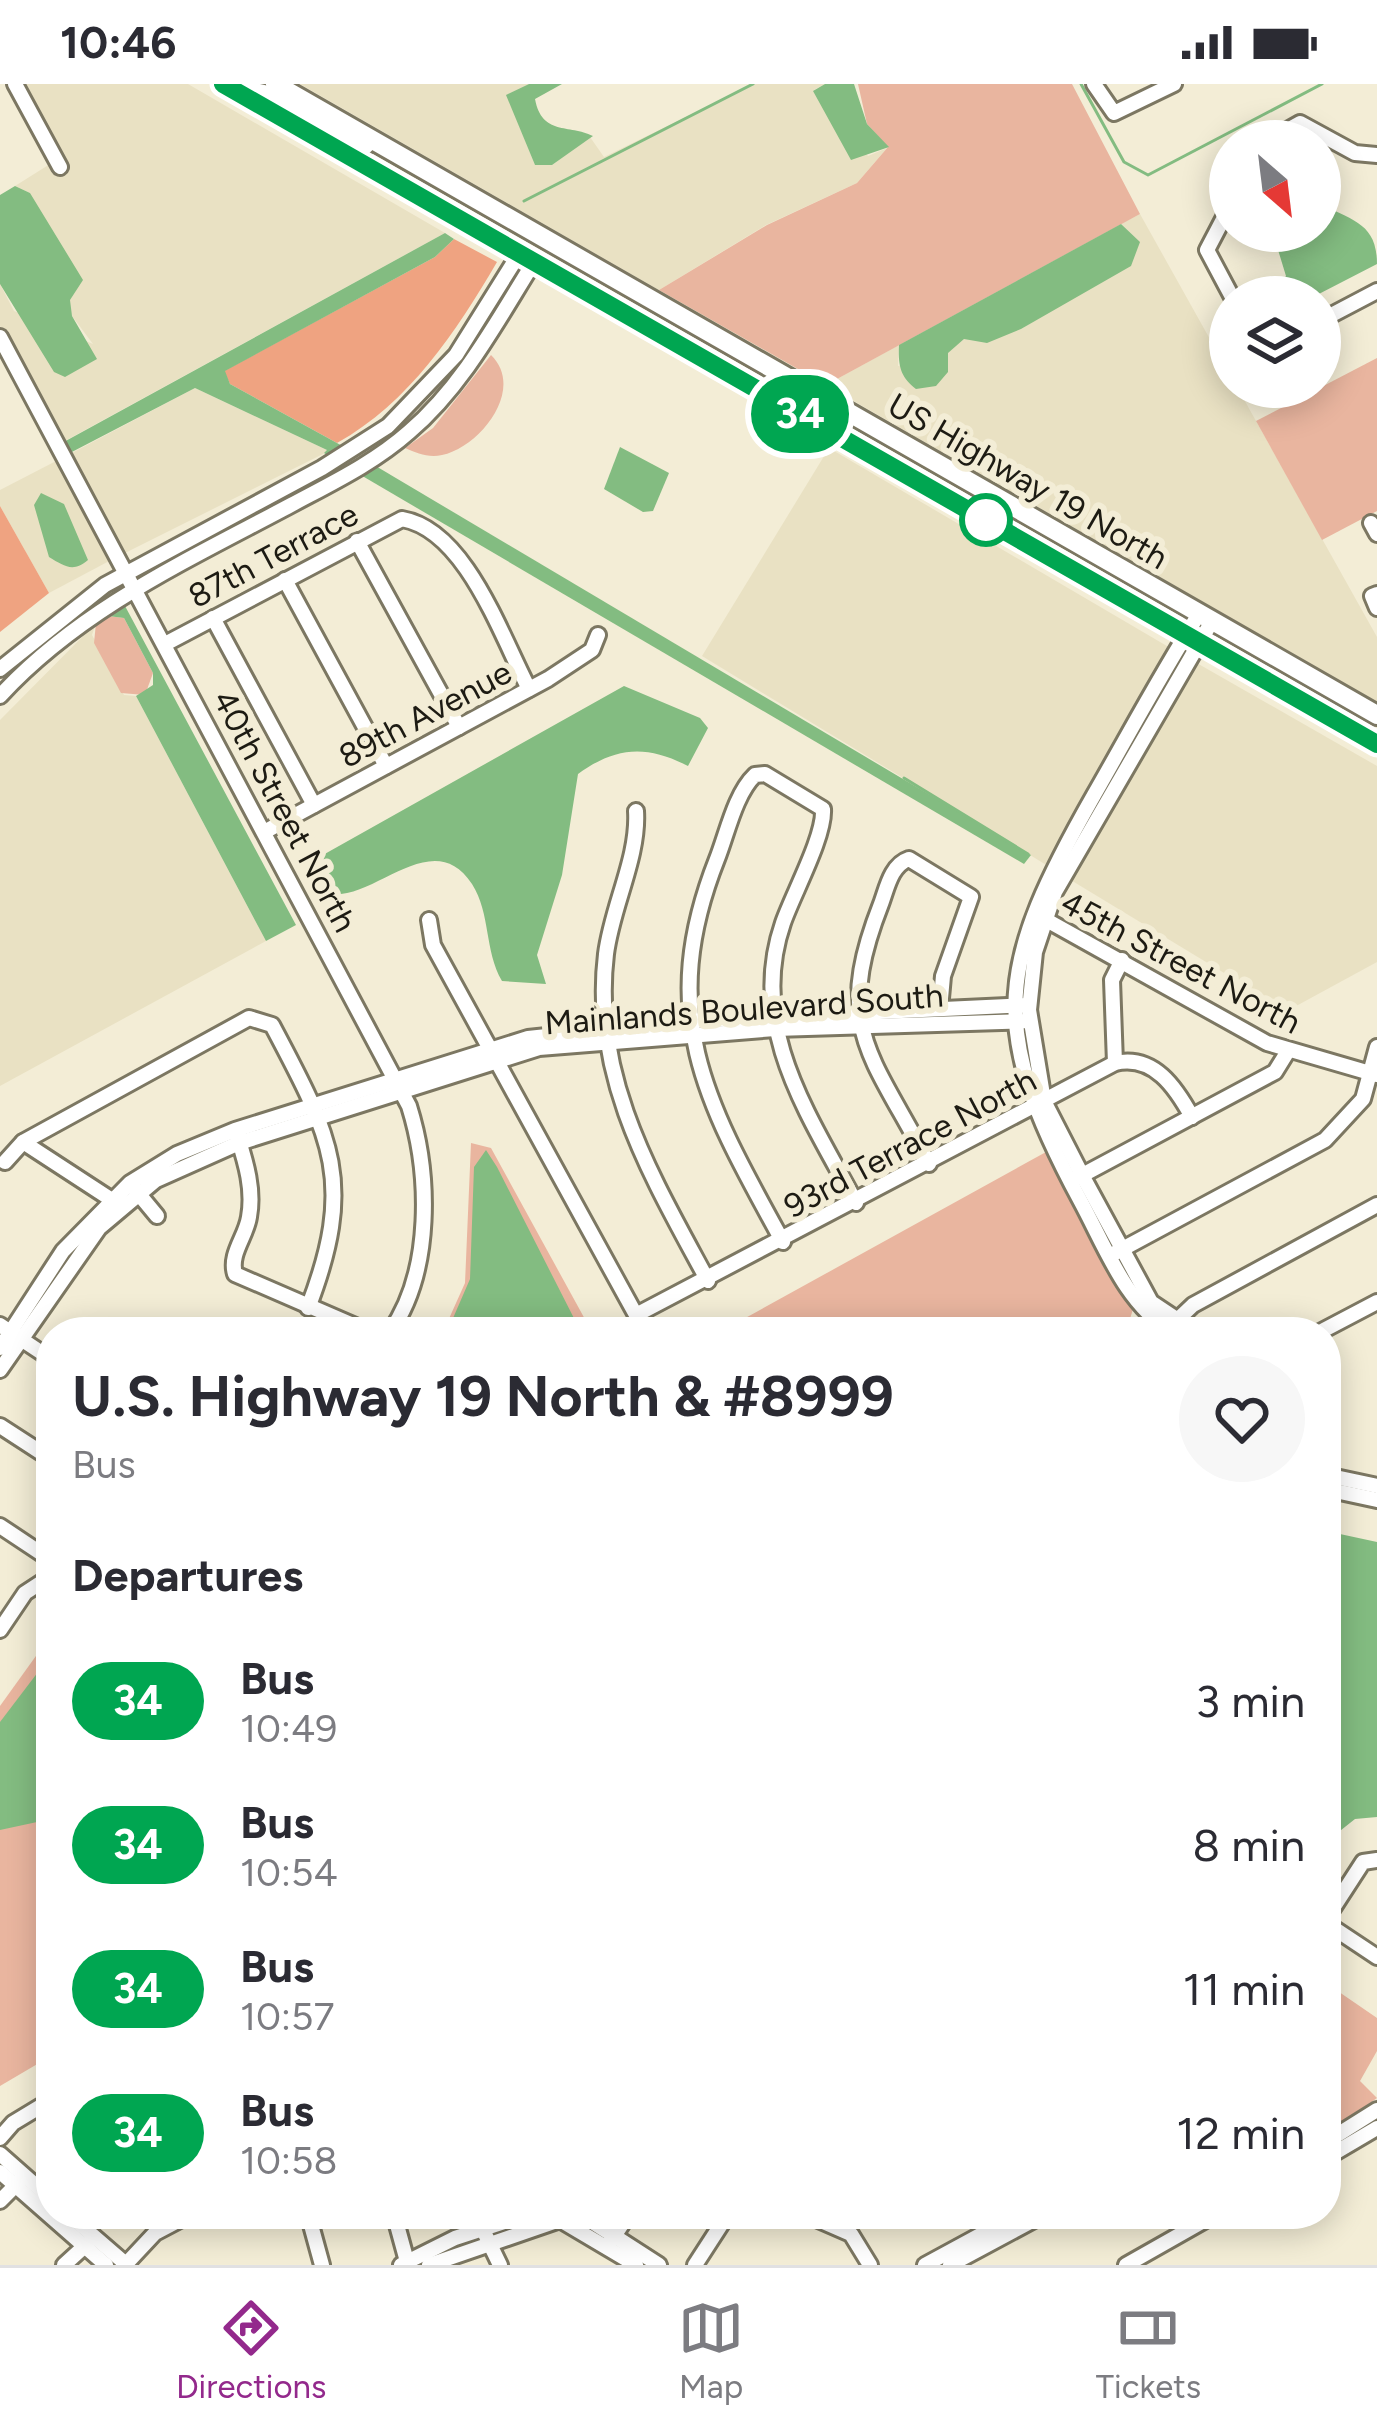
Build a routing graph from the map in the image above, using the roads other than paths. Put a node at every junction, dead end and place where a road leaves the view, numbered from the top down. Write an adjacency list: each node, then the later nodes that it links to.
1 (15, 84): 10 (street)
2 (275, 84): 6 (highway, US Highway 19 North)
3 (1094, 84): 4 (street)
4 (1174, 84)
5 (230, 88): 6 (highway); 9 (highway, US Highway 19 North)
6 (382, 145): 11 (highway, US Highway 19 North)
7 (1341, 145): 8 (street)
8 (1377, 155)
9 (354, 159): 11 (highway); 13 (highway, US Highway 19 North)
10 (60, 167)
11 (525, 228): 19 (highway, US Highway 19 North)
12 (1209, 246): 14 (street)
13 (526, 258): 19 (highway); 20 (highway, US Highway 19 North); 21 (street); 22 (street)
14 (1221, 276)
15 (1377, 291): 16 (street)
16 (1341, 310)
17 (0, 337): 18 (street, 40th Street North)
18 (7, 367): 25 (street, 40th Street North)
19 (807, 389): 23 (highway, US Highway 19 North)
20 (814, 422): 23 (highway); 31 (highway, US Highway 19 North)
21 (381, 430): 22 (street); 25 (street)
22 (393, 445): 27 (street)
23 (988, 491): 28 (highway, US Highway 19 North)
24 (357, 541): 26 (street, 87th Terrace); 34 (street, 87th Terrace); 37 (street)
25 (125, 573): 27 (street, 40th Street North); 33 (street)
26 (285, 580): 29 (street, 87th Terrace); 40 (street)
27 (134, 590): 32 (street, 40th Street North); 35 (street)
28 (1206, 617): 31 (street); 36 (highway, US Highway 19 North)
29 (213, 618): 32 (street, 87th Terrace); 41 (street)
30 (598, 635): 34 (street, 89th Avenue)
31 (1193, 639): 38 (highway, US Highway 19 North); 44 (street)
32 (165, 644): 43 (street, 40th Street North)
33 (0, 669)
34 (529, 689): 37 (street, 89th Avenue)
35 (0, 696)
36 (1377, 719): 38 (highway)
37 (459, 727): 40 (street, 89th Avenue)
38 (1356, 732): 39 (highway, US Highway 19 North)
39 (1377, 744)
40 (386, 766): 41 (street, 89th Avenue)
41 (314, 805): 43 (street, 89th Avenue)
42 (636, 811): 52 (street)
43 (266, 830): 58 (street, 40th Street North)
44 (1038, 916): 46 (street, 45th Street North); 48 (street)
45 (429, 920): 55 (street)
46 (1121, 960): 54 (street, 45th Street North); 56 (street)
47 (940, 1009): 48 (street, Mainlands Boulevard South); 49 (street, Mainlands Boulevard South); 49 (street)
48 (1022, 1013): 49 (street, Mainlands Boulevard South); 59 (street)
49 (857, 1017): 50 (street, Mainlands Boulevard South); 65 (street)
50 (774, 1023): 51 (street, Mainlands Boulevard South); 51 (street); 69 (street)
51 (690, 1028): 52 (street, Mainlands Boulevard South); 72 (street)
52 (606, 1034): 55 (street, Mainlands Boulevard South); 74 (street)
53 (1377, 1047): 57 (street)
54 (1288, 1052): 57 (street, 45th Street North); 61 (street)
55 (492, 1054): 58 (street, Mainlands Boulevard South); 74 (street, 93rd Terrace North)
56 (1115, 1063): 59 (street, 93rd Terrace North); 61 (street)
57 (1374, 1074): 73 (street)
58 (399, 1083): 60 (street, Mainlands Boulevard South); 78 (street, 40th Street North)
59 (1038, 1104): 65 (street, 93rd Terrace North); 66 (street)
60 (316, 1110): 62 (street, Mainlands Boulevard South); 63 (street); 76 (street)
61 (1192, 1117): 66 (street)
62 (237, 1136): 67 (street, Mainlands Boulevard South); 76 (street)
63 (23, 1142): 64 (street); 68 (street)
64 (4, 1162)
65 (929, 1163): 69 (street, 93rd Terrace North)
66 (1076, 1178): 73 (street)
67 (134, 1188): 68 (street, Mainlands Boulevard South); 71 (street); 82 (street, Mainlands Boulevard South)
68 (112, 1200): 82 (street, Mainlands Boulevard South)
69 (856, 1203): 72 (street, 93rd Terrace North)
70 (1377, 1205): 80 (street)
71 (158, 1216)
72 (783, 1242): 74 (street, 93rd Terrace North)
73 (1116, 1252): 79 (street)
74 (708, 1281)
75 (1377, 1302): 81 (street)
76 (308, 1308): 77 (street)
77 (331, 1317)
78 (395, 1317)
79 (1162, 1317)
80 (1181, 1317)
81 (1341, 1321)
82 (10, 1332): 83 (street, Mainlands Boulevard South); 84 (street); 85 (street, Mainlands Boulevard South)
83 (0, 1348)
84 (36, 1349)
85 (0, 1370)
86 (0, 1426): 87 (street)
87 (36, 1450)
88 (1341, 1478): 89 (street)
89 (1377, 1486)
90 (1341, 1492): 91 (street)
91 (1377, 1500)
92 (0, 1526): 93 (street)
93 (36, 1550)
94 (36, 1586): 95 (street)
95 (0, 1628)
96 (1377, 1860): 97 (street)
97 (1341, 1897)
98 (1341, 1932): 99 (street)
99 (1377, 1958)
100 (36, 2109): 104 (street)
101 (1377, 2110): 103 (street)
102 (1377, 2128): 105 (street)
103 (1341, 2133)
104 (0, 2138)
105 (1341, 2149)
106 (0, 2154): 108 (street)
107 (0, 2172): 108 (street)
108 (20, 2181): 109 (street); 110 (street); 111 (street)
109 (36, 2190)
110 (36, 2198)
111 (0, 2201)
112 (72, 2229): 129 (street)
113 (80, 2229): 129 (street)
114 (163, 2229): 133 (street)
115 (312, 2229): 134 (street)
116 (398, 2229): 130 (street)
117 (498, 2229): 127 (street)
118 (516, 2229): 127 (street)
119 (582, 2229): 128 (street)
120 (597, 2229): 128 (street)
121 (619, 2229): 128 (street)
122 (718, 2229): 139 (street)
123 (839, 2229): 140 (street)
124 (992, 2229): 141 (street)
125 (1017, 2229): 142 (street)
126 (1190, 2229): 143 (street)
127 (486, 2235): 130 (street); 135 (street); 136 (street)
128 (611, 2241): 137 (street); 138 (street)
129 (90, 2242): 131 (street); 132 (street); 133 (street)
130 (406, 2264)
131 (64, 2265)
132 (106, 2265)
133 (126, 2265)
134 (322, 2265)
135 (429, 2265)
136 (500, 2265)
137 (636, 2265)
138 (659, 2265)
139 (695, 2265)
140 (870, 2265)
141 (926, 2265)
142 (950, 2265)
143 (1126, 2265)

